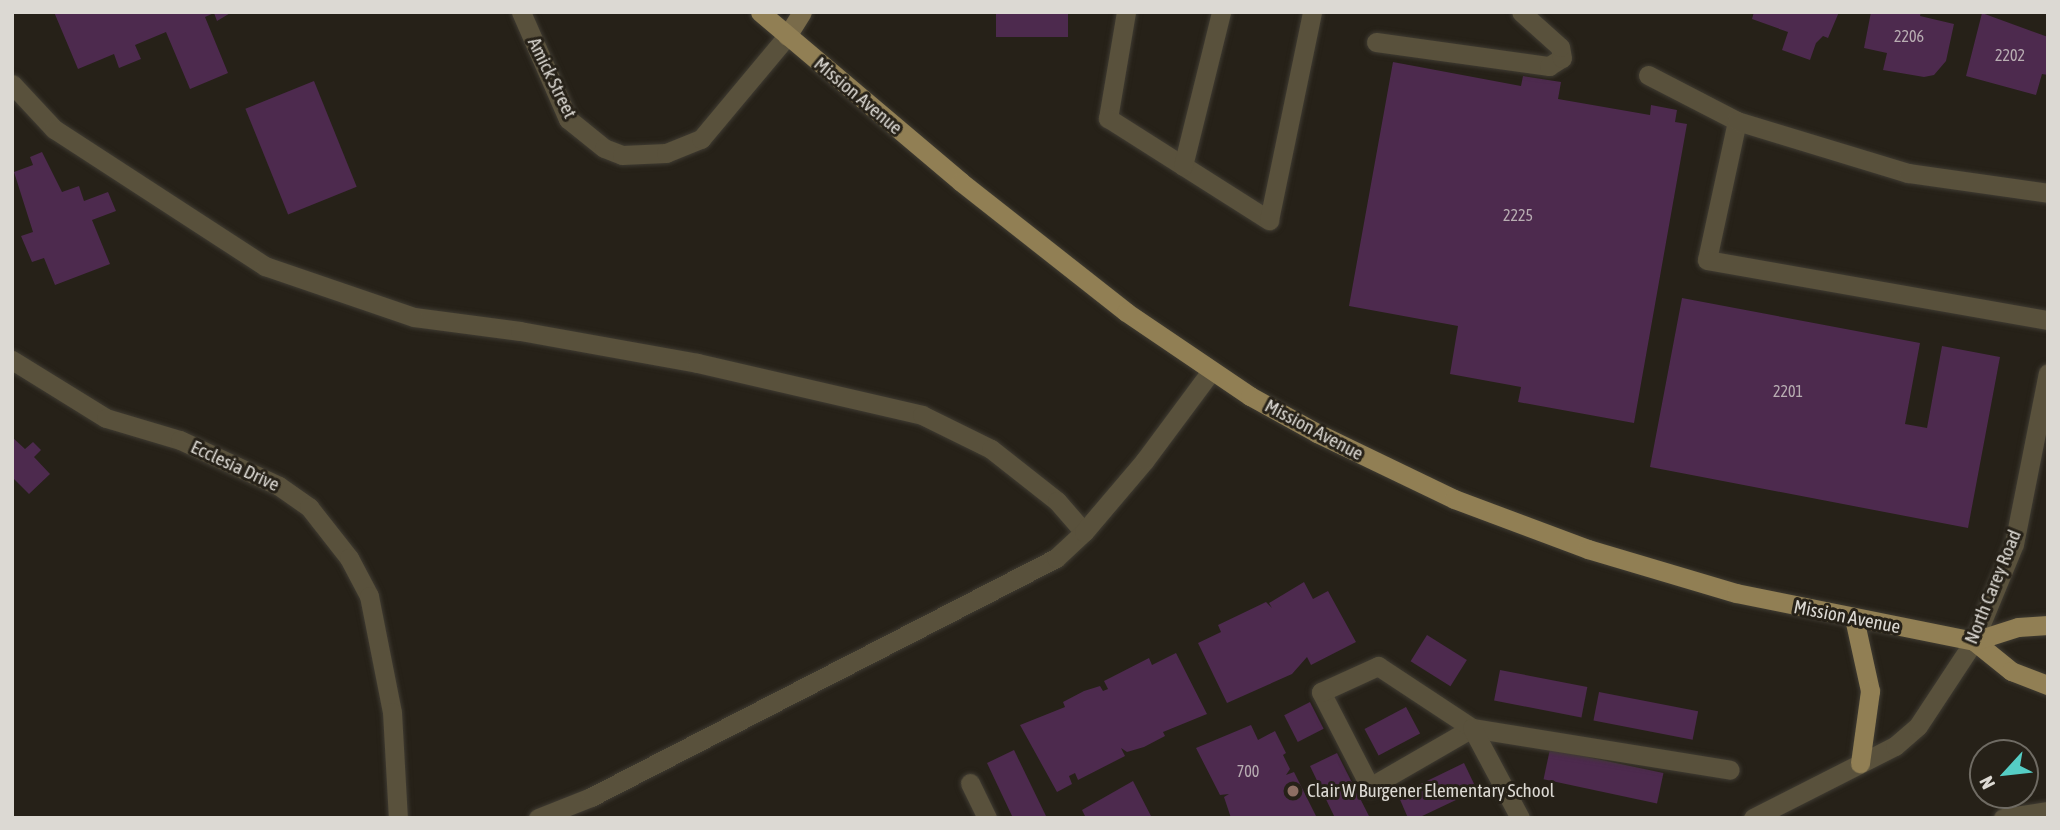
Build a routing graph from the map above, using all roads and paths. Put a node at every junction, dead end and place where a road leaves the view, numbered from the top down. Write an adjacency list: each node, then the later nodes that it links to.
1 (521, 12): 8 (street, Amick Street)
2 (760, 12): 8 (main road, Mission Avenue)
3 (802, 12): 8 (main road)
4 (1126, 12): 13 (street)
5 (1221, 12): 13 (street)
6 (1312, 12): 13 (street)
7 (1521, 12): 9 (street)
8 (787, 36): 17 (main road, Mission Avenue)
9 (1376, 42)
10 (1648, 75): 12 (street)
11 (12, 84): 19 (street)
12 (1737, 121): 14 (street); 15 (street)
13 (1183, 166)
14 (2048, 193)
15 (2048, 320)
16 (12, 360): 30 (street, Ecclesia Drive)
17 (1211, 371): 19 (street); 20 (main road, Mission Avenue)
18 (2048, 373): 22 (street, North Carey Road)
19 (1084, 532): 31 (street)
20 (1854, 618): 22 (main road, Mission Avenue); 25 (main road)
21 (2048, 625): 22 (main road)
22 (1974, 642): 23 (main road, Mission Avenue); 25 (street, North Carey Road)
23 (2048, 685)
24 (1472, 727): 24 (street); 26 (street); 33 (street)
25 (1860, 763): 29 (street, North Carey Road)
26 (1730, 770)
27 (970, 783): 32 (street)
28 (2048, 811): 35 (street)
29 (1778, 812): 34 (street, North Carey Road)
30 (398, 818)
31 (538, 818)
32 (988, 818)
33 (1520, 818)
34 (1753, 818)
35 (2003, 818)

